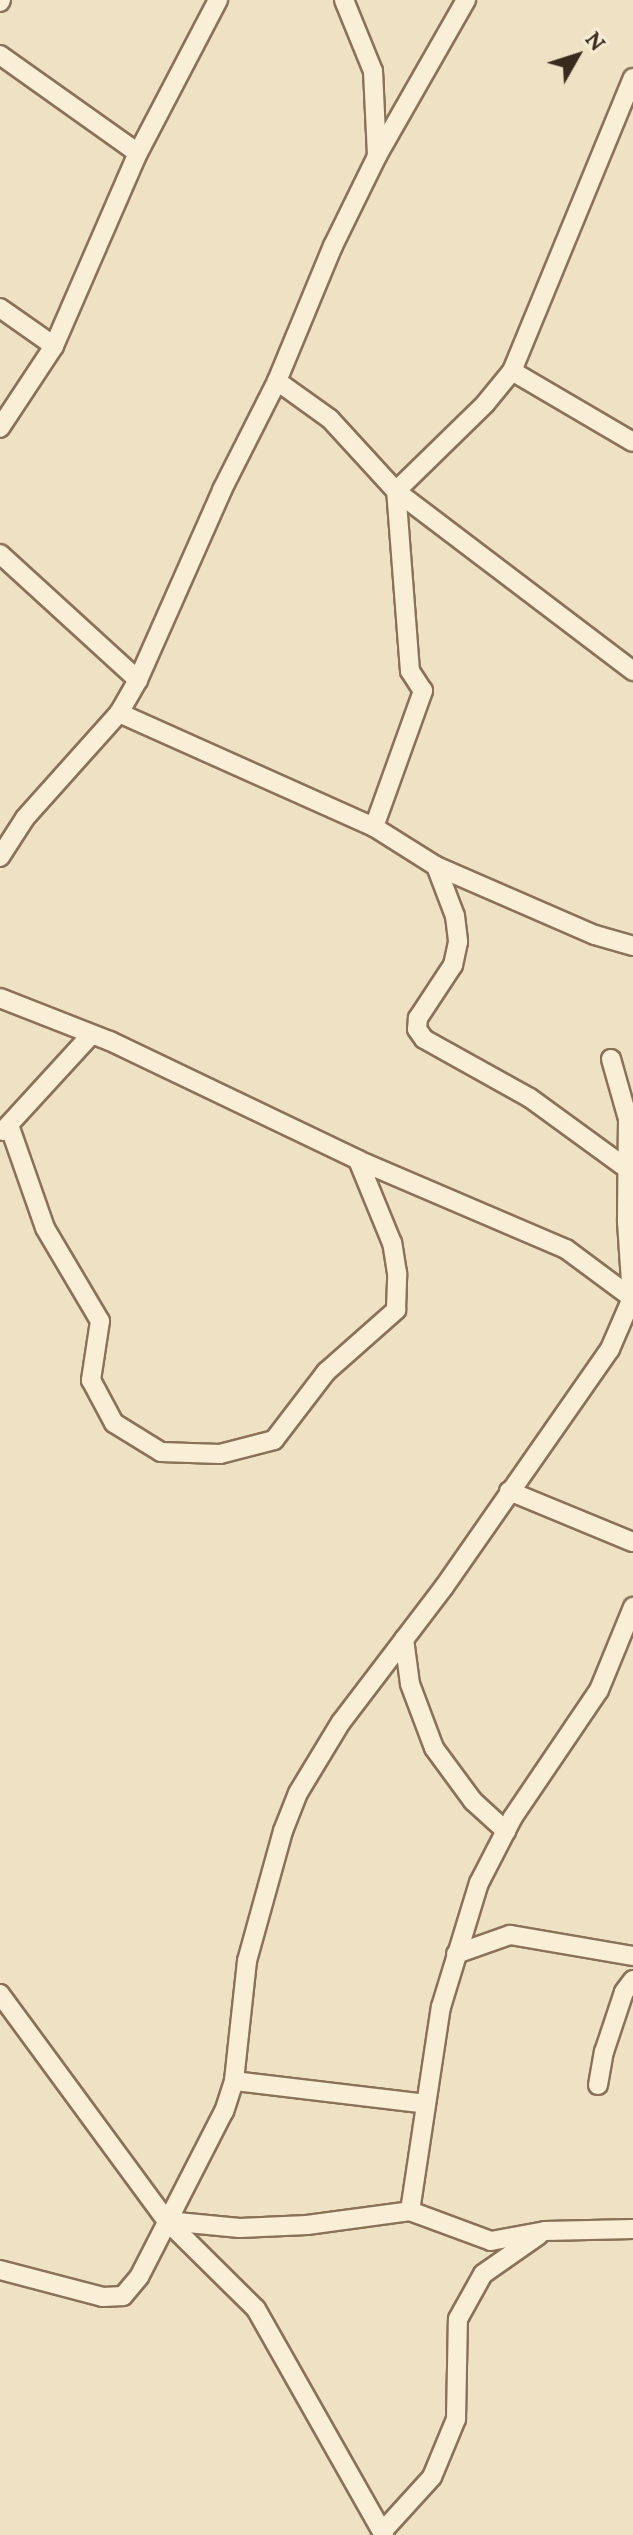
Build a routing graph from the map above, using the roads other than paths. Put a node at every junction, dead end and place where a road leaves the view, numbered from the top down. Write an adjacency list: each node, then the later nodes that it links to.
1 (218, 0): 6 (street)
2 (344, 0): 7 (street)
3 (466, 0): 7 (street)
4 (0, 55): 6 (street)
5 (633, 78): 10 (street)
6 (138, 153): 9 (street)
7 (377, 156): 11 (street)
8 (0, 308): 9 (street)
9 (54, 346): 12 (street)
10 (512, 371): 13 (street); 14 (street)
11 (277, 381): 14 (street); 17 (street)
12 (0, 428)
13 (633, 442)
14 (396, 491): 16 (street); 19 (street)
15 (0, 554): 17 (street)
16 (633, 671)
17 (138, 680): 18 (street)
18 (119, 713): 19 (street); 20 (street)
19 (374, 827): 21 (street)
20 (0, 857)
21 (436, 866): 22 (street); 28 (street)
22 (633, 946)
23 (0, 998): 24 (street)
24 (90, 1036): 26 (street); 27 (street)
25 (611, 1059): 28 (street)
26 (4, 1130): 27 (street)
27 (358, 1160): 29 (street)
28 (631, 1172): 29 (street)
29 (632, 1297): 30 (street)
30 (509, 1491): 31 (street); 33 (street)
31 (633, 1542)
32 (633, 1607): 34 (street)
33 (404, 1639): 34 (street); 39 (street)
34 (506, 1831): 35 (street)
35 (456, 1954): 36 (street); 41 (street)
36 (633, 1956)
37 (633, 1980): 40 (street)
38 (0, 1994): 43 (street)
39 (234, 2081): 41 (street); 43 (street)
40 (598, 2085)
41 (426, 2104): 42 (street)
42 (410, 2211): 43 (street); 45 (street)
43 (167, 2221): 46 (street); 47 (street)
44 (633, 2229): 45 (street)
45 (545, 2231): 47 (street)
46 (0, 2270)
47 (383, 2533)

